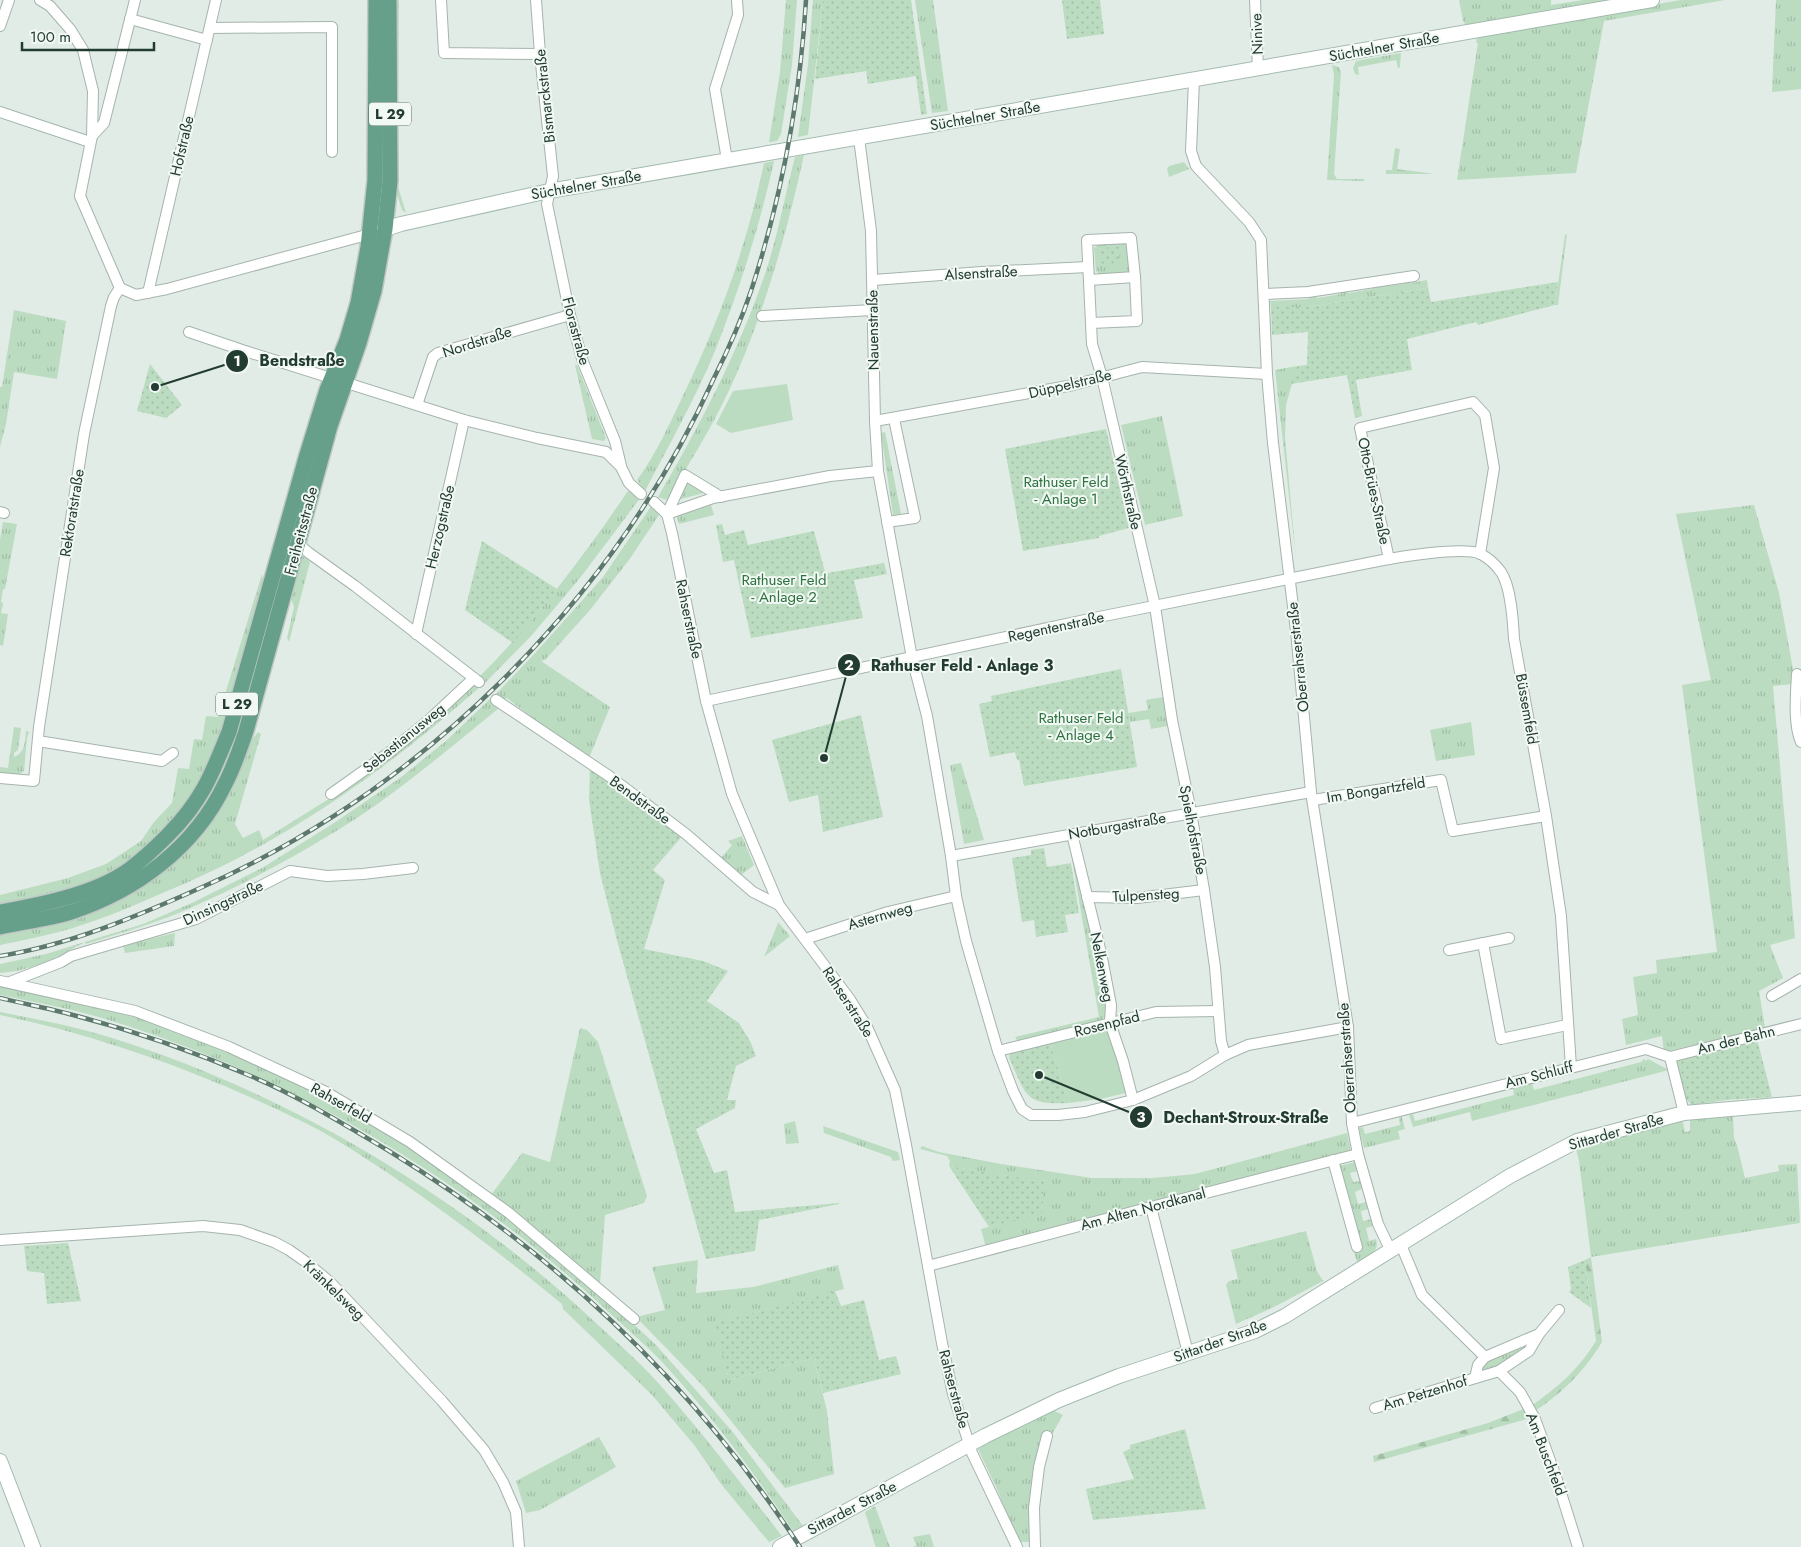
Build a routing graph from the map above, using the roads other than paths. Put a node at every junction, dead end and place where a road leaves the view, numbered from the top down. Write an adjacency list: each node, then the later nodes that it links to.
1 (9, 0): 13 (street)
2 (40, 0): 21 (street)
3 (135, 0): 12 (street)
4 (216, 0): 14 (street, Hofstraße)
5 (376, 0): 26 (main road, Freiheitsstraße / L 29)
6 (389, 0): 25 (main road, Freiheitsstraße / L 29)
7 (441, 0): 16 (street)
8 (536, 0): 16 (street, Bismarckstraße)
9 (737, 0): 23 (street)
10 (1255, 0): 17 (street, Ninive)
11 (1652, 0): 17 (main road, Süchtelner Straße)
12 (130, 20): 15 (street); 21 (street)
13 (0, 26)
14 (210, 28): 15 (street, Hofstraße); 22 (street)
15 (207, 40): 33 (street, Hofstraße)
16 (540, 54): 24 (street, Bismarckstraße)
17 (1258, 69): 18 (main road, Süchtelner Straße)
18 (1194, 80): 20 (main road, Süchtelner Straße); 34 (street, Oberrahserstraße)
19 (0, 112): 21 (street)
20 (860, 138): 23 (main road, Süchtelner Straße); 30 (street, Nauenstraße)
21 (91, 139): 32 (street)
22 (332, 152)
23 (727, 160): 24 (main road, Süchtelner Straße)
24 (549, 191): 25 (main road, Süchtelner Straße); 36 (street, Florastraße)
25 (386, 221): 26 (main road, Süchtelner Straße); 42 (main road, Freiheitsstraße / L 29)
26 (369, 240): 33 (street, Süchtelner Straße); 42 (main road, Freiheitsstraße / L 29)
27 (1088, 267): 29 (street); 30 (street, Alsenstraße); 31 (street)
28 (1414, 276): 34 (street)
29 (1135, 277): 31 (street); 38 (street)
30 (873, 280): 35 (street, Nauenstraße)
31 (1089, 280): 38 (street)
32 (120, 288): 33 (street, Süchtelner Straße); 67 (street, Rektoratstraße)
33 (148, 293)
34 (1265, 294): 40 (street, Oberrahserstraße)
35 (873, 310): 37 (street); 46 (street, Nauenstraße)
36 (570, 315): 43 (street, Nordstraße); 47 (street, Florastraße)
37 (762, 316)
38 (1091, 323): 41 (street)
39 (190, 332): 42 (street)
40 (1268, 374): 41 (street, Düppelstraße); 60 (street, Oberrahserstraße)
41 (1102, 377): 44 (street, Düppelstraße); 61 (street, Wörthstraße)
42 (339, 380): 43 (street); 54 (main road, Freiheitsstraße / L 29); 55 (main road, Freiheitsstraße / L 29)
43 (417, 405): 45 (street)
44 (894, 419): 46 (street, Düppelstraße); 53 (street)
45 (464, 420): 47 (street); 62 (street, Herzogstraße)
46 (875, 422): 48 (street, Nauenstraße)
47 (621, 467): 49 (street)
48 (878, 471): 50 (street); 53 (street, Nauenstraße)
49 (641, 494)
50 (721, 497): 52 (street); 52 (street)
51 (654, 502): 52 (street)
52 (667, 514): 66 (street, Rahserstraße)
53 (887, 522): 63 (street, Nauenstraße)
54 (285, 532): 55 (street); 58 (main road, Freiheitsstraße / L 29)
55 (297, 544): 59 (main road, Freiheitsstraße / L 29); 62 (street)
56 (1480, 554): 57 (street); 57 (street, Otto-Brües-Straße); 74 (street, Büssemfeld)
57 (1388, 559): 60 (street)
58 (276, 562): 59 (main road); 82 (main road, Freiheitsstraße / L 29)
59 (291, 567): 83 (main road, Freiheitsstraße / L 29)
60 (1289, 579): 61 (street, Regentenstraße); 72 (street, Oberrahserstraße)
61 (1155, 606): 63 (street, Regentenstraße); 73 (street, Spielhofstraße)
62 (416, 634): 71 (street, Sebastianusweg)
63 (912, 658): 66 (street, Regentenstraße); 76 (street, Nauenstraße)
64 (1797, 674): 68 (street)
65 (496, 700): 81 (street, Bendstraße)
66 (706, 701): 81 (street, Rahserstraße)
67 (38, 741): 69 (street); 70 (street, Rektoratstraße)
68 (1801, 742)
69 (173, 753)
70 (0, 778)
71 (332, 794)
72 (1312, 796): 73 (street, Notburgastraße); 74 (street, Im Bongartzfeld); 95 (street, Oberrahserstraße)
73 (1191, 812): 75 (street, Notburgastraße); 78 (street, Spielhofstraße)
74 (1546, 816): 94 (street, Büssemfeld)
75 (1072, 834): 76 (street, Notburgastraße); 80 (street, Nelkenweg)
76 (951, 856): 79 (street, Nauenstraße)
77 (414, 868): 89 (street, Dinsingstraße)
78 (1204, 890): 80 (street, Tulpensteg); 91 (street, Spielhofstraße)
79 (956, 896): 85 (street, Asternweg); 96 (street, Nauenstraße)
80 (1088, 897): 92 (street, Nelkenweg)
81 (779, 905): 85 (street, Rahserstraße)
82 (0, 912)
83 (0, 927)
84 (1509, 938): 86 (street)
85 (804, 940): 110 (street, Rahserstraße)
86 (1483, 943): 87 (street); 94 (street)
87 (1449, 950)
88 (1801, 979): 90 (street)
89 (5, 982): 112 (street, Rahserfeld)
90 (1772, 996)
91 (1218, 1011): 92 (street, Rosenpfad); 97 (street, Spielhofstraße)
92 (1110, 1024): 96 (street, Rosenpfad); 100 (street, Nelkenweg)
93 (1801, 1024): 98 (street, An der Bahn)
94 (1567, 1025): 99 (street, Büssemfeld)
95 (1348, 1027): 97 (street, Nauenstraße); 103 (street, Oberrahserstraße)
96 (998, 1051): 100 (street, Nauenstraße)
97 (1225, 1055): 100 (street, Nauenstraße)
98 (1670, 1057): 99 (street, Am Schluff); 102 (street)
99 (1571, 1067): 103 (street, Am Schluff)
100 (1133, 1100)
101 (1801, 1103): 102 (main road, Sittarder Straße)
102 (1684, 1113): 109 (main road, Sittarder Straße)
103 (1352, 1123): 104 (street, Oberrahserstraße)
104 (1358, 1154): 105 (street, Am Alten Nordkanal); 109 (street, Oberrahserstraße)
105 (1333, 1160): 106 (street, Am Alten Nordkanal); 108 (street)
106 (1151, 1207): 110 (street, Am Alten Nordkanal); 114 (street)
107 (0, 1240): 123 (street, Kränkelsweg)
108 (1357, 1247)
109 (1396, 1248): 114 (main road, Sittarder Straße); 115 (street)
110 (928, 1266): 120 (street, Rahserstraße)
111 (1559, 1310): 113 (street, Am Petzenhof)
112 (634, 1319)
113 (1539, 1334): 115 (street, Am Petzenhof); 116 (street, Am Petzenhof)
114 (1188, 1353): 120 (main road, Sittarder Straße)
115 (1485, 1357): 117 (street, Am Petzenhof)
116 (1499, 1371): 117 (street, Am Petzenhof); 127 (street, Am Buschfeld)
117 (1475, 1378): 118 (street, Am Petzenhof)
118 (1375, 1408)
119 (1047, 1436): 126 (street)
120 (969, 1445): 124 (main road, Sittarder Straße); 125 (street, Rahserstraße)
121 (0, 1461): 122 (main road)
122 (33, 1547)
123 (520, 1547)
124 (780, 1547)
125 (1017, 1547)
126 (1035, 1547)
127 (1578, 1547)

